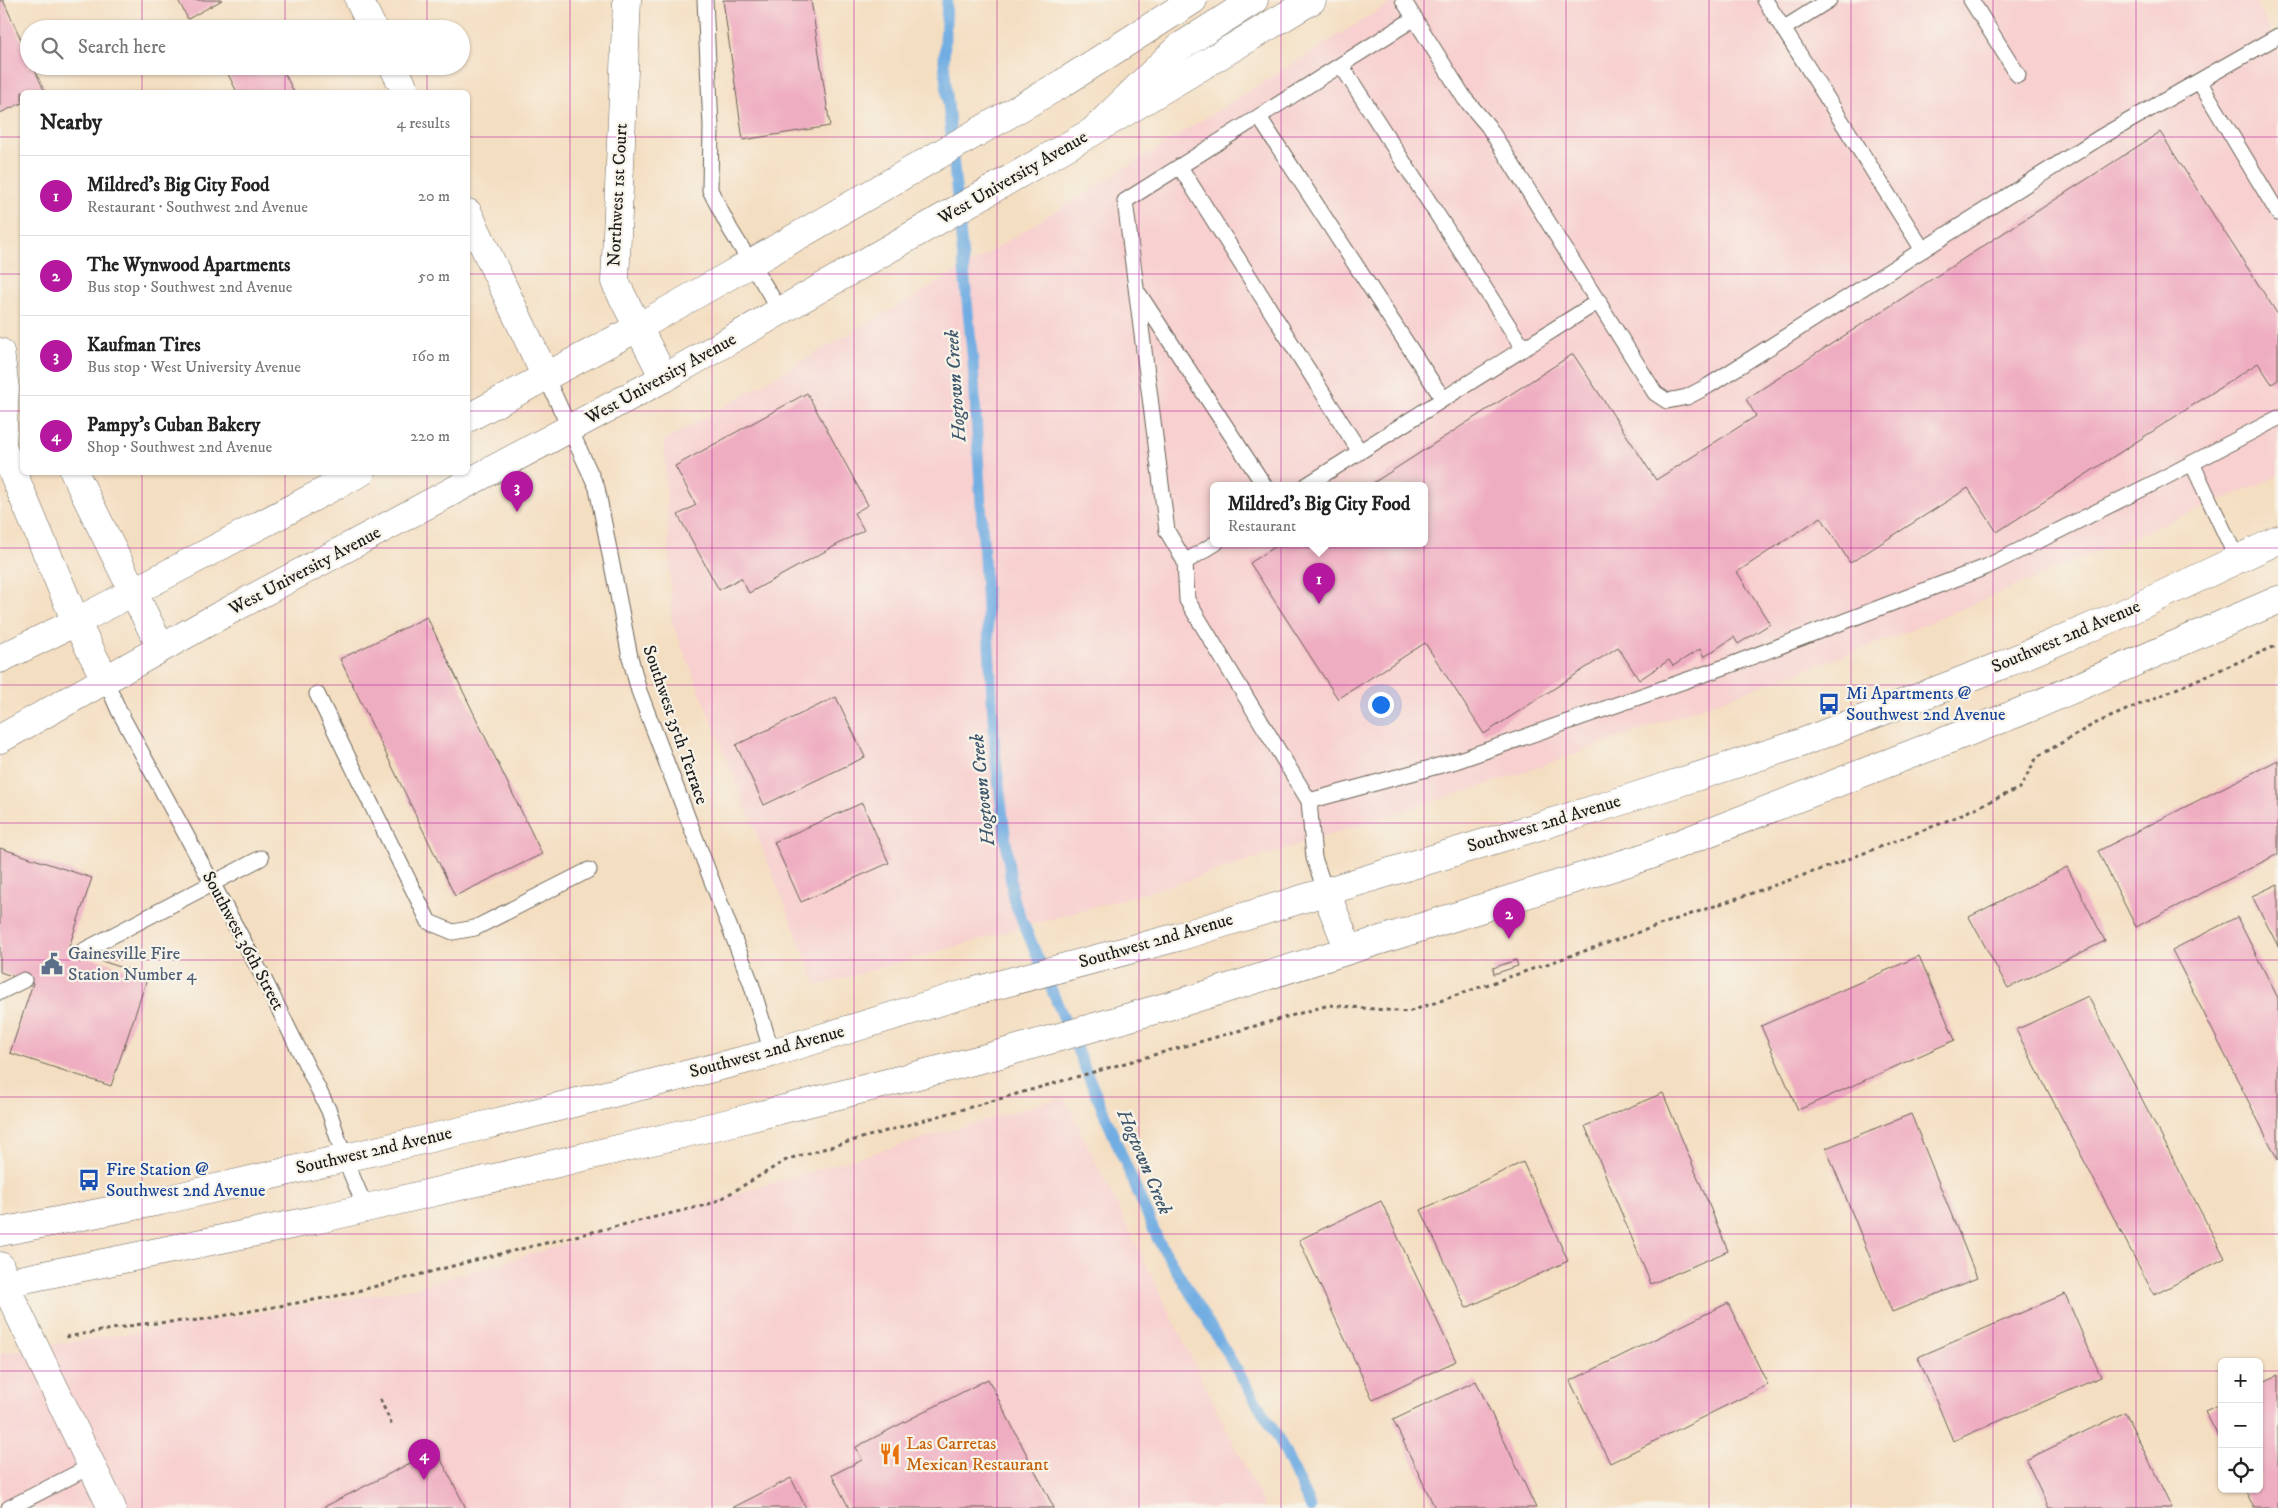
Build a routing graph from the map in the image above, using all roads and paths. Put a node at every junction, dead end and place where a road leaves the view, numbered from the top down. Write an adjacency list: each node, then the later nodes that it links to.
1 (359, 0): 12 (main road)
2 (627, 0): 30 (main road, Northwest 1st Court)
3 (705, 0): 26 (lane)
4 (1254, 0): 21 (main road)
5 (1312, 0): 21 (main road, West University Avenue)
6 (1403, 0): 11 (lane)
7 (1765, 0): 13 (lane)
8 (1829, 0): 13 (lane)
9 (1971, 0): 17 (lane)
10 (1176, 4): 26 (main road)
11 (1414, 18): 15 (lane); 28 (lane)
12 (369, 20)
13 (1783, 29): 25 (lane)
14 (2278, 36): 18 (lane)
15 (1341, 65): 20 (lane); 31 (lane)
16 (397, 75): 19 (main road)
17 (2018, 75)
18 (2199, 81): 23 (lane); 25 (lane)
19 (405, 90)
20 (1260, 117): 22 (lane); 36 (lane)
21 (1092, 132): 29 (main road, West University Avenue)
22 (1180, 167): 27 (lane); 40 (lane)
23 (2278, 214)
24 (470, 218): 33 (main road)
25 (1923, 250): 28 (lane)
26 (752, 263): 29 (lane); 30 (main road)
27 (1136, 291): 44 (lane); 49 (lane)
28 (1598, 301): 31 (lane)
29 (782, 312): 34 (main road, West University Avenue)
30 (637, 328): 33 (main road); 34 (main road, Northwest 1st Court)
31 (1523, 348): 36 (lane)
32 (0, 352): 35 (main road)
33 (546, 378): 37 (main road); 39 (lane, Southwest 35th Terrace)
34 (664, 378): 39 (main road, West University Avenue)
35 (14, 394): 52 (main road)
36 (1443, 399): 40 (lane)
37 (470, 417)
38 (2278, 418): 41 (lane)
39 (570, 430): 54 (main road, West University Avenue); 68 (lane, Southwest 35th Terrace)
40 (1360, 452): 45 (lane)
41 (2192, 463): 48 (lane); 59 (lane)
42 (75, 475): 50 (main road)
43 (355, 475): 50 (main road)
44 (1262, 482)
45 (1312, 482)
46 (2278, 540): 48 (main road, Southwest 2nd Avenue)
47 (1210, 547): 49 (lane)
48 (2237, 559): 63 (main road, Southwest 2nd Avenue)
49 (1186, 562): 59 (lane)
50 (135, 591): 52 (main road); 54 (main road)
51 (2278, 600): 64 (main road)
52 (76, 622): 55 (main road); 56 (main road)
53 (2278, 645): 73 (path)
54 (162, 648): 56 (main road, West University Avenue)
55 (0, 659)
56 (105, 679): 58 (main road, West University Avenue); 62 (lane, Southwest 36th Street)
57 (317, 694): 61 (lane)
58 (0, 739)
59 (1308, 801): 63 (lane)
60 (261, 858): 62 (lane)
61 (589, 870)
62 (212, 883): 65 (lane); 69 (lane, Southwest 36th Street)
63 (1326, 890): 64 (main road); 68 (main road, Southwest 2nd Avenue)
64 (1349, 950): 70 (main road)
65 (79, 953)
66 (24, 980): 67 (lane)
67 (0, 992)
68 (772, 1053): 69 (main road, Southwest 2nd Avenue)
69 (344, 1157): 70 (lane, Southwest 36th Street); 71 (main road, Southwest 2nd Avenue)
70 (366, 1209): 72 (main road)
71 (0, 1232)
72 (1, 1278): 76 (main road)
73 (63, 1337)
74 (380, 1399): 75 (path)
75 (392, 1425)
76 (91, 1466): 77 (lane); 78 (main road)
77 (9, 1508)
78 (112, 1508)

